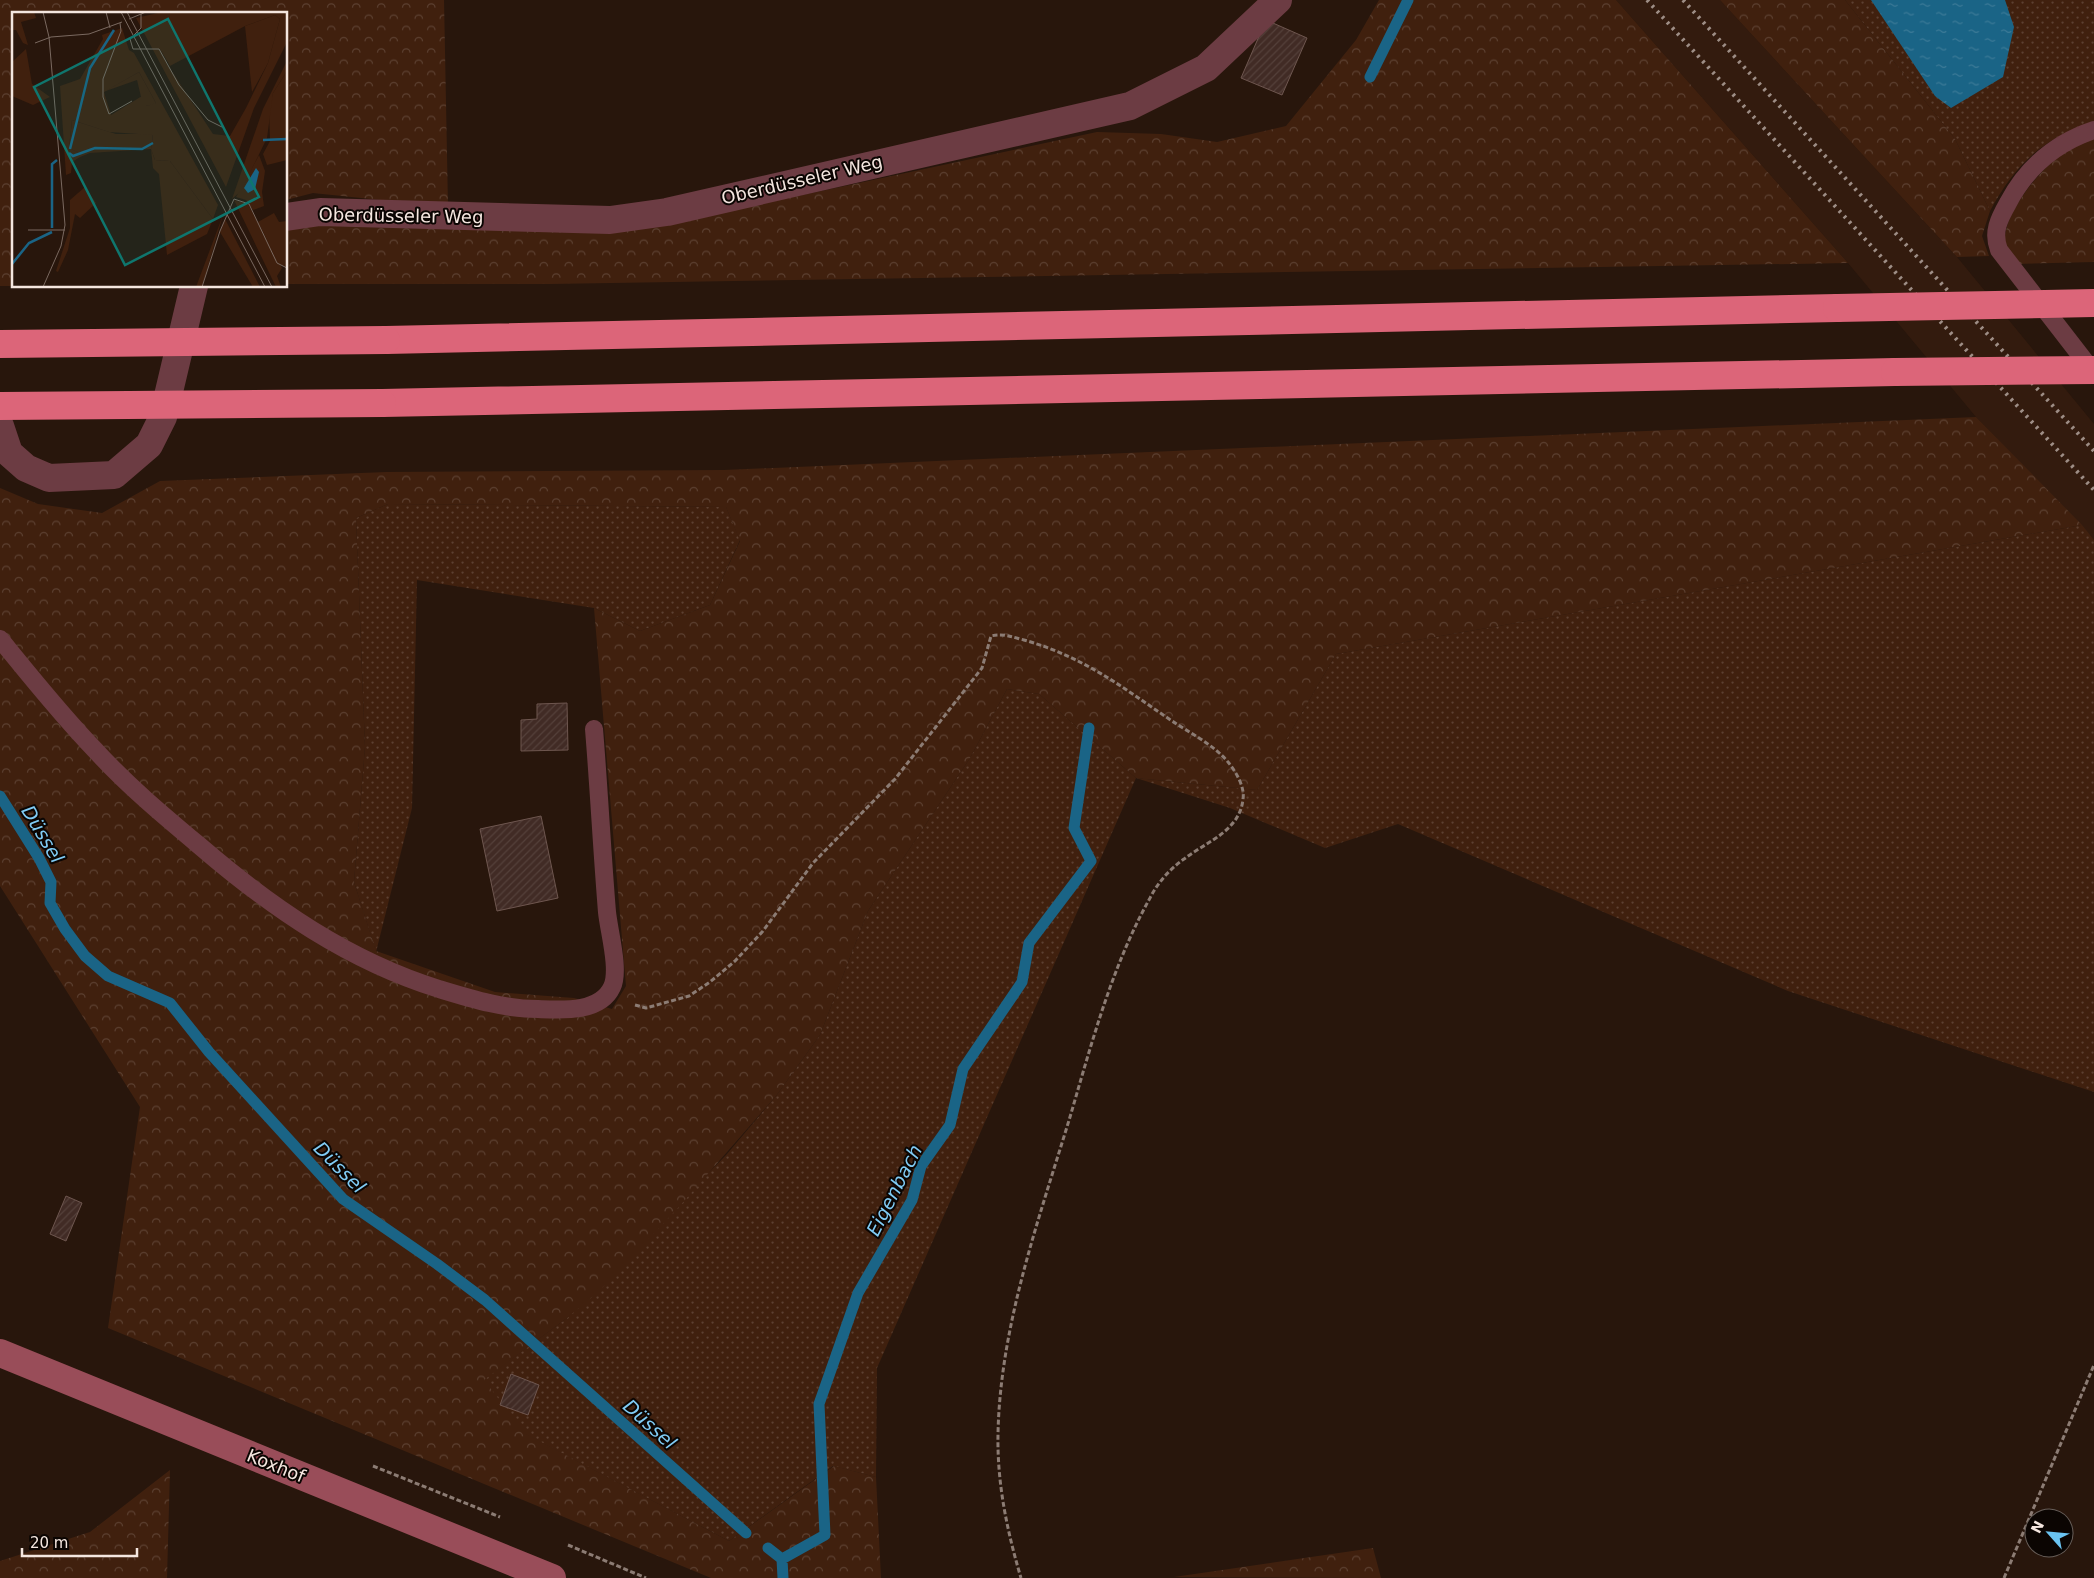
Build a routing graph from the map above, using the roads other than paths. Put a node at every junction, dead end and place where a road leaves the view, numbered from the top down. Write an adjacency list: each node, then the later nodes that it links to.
1 (1278, 0): 3 (street, Oberdüsseler Weg)
2 (2094, 130): 7 (lane)
3 (288, 217)
4 (194, 288): 9 (street)
5 (2094, 303): 6 (highway, bridge)
6 (0, 344)
7 (2094, 372): 8 (highway, bridge)
8 (0, 406)
9 (0, 426)
10 (0, 639): 11 (lane)
11 (594, 730)
12 (0, 1353): 13 (main road, Koxhof)
13 (552, 1578)

